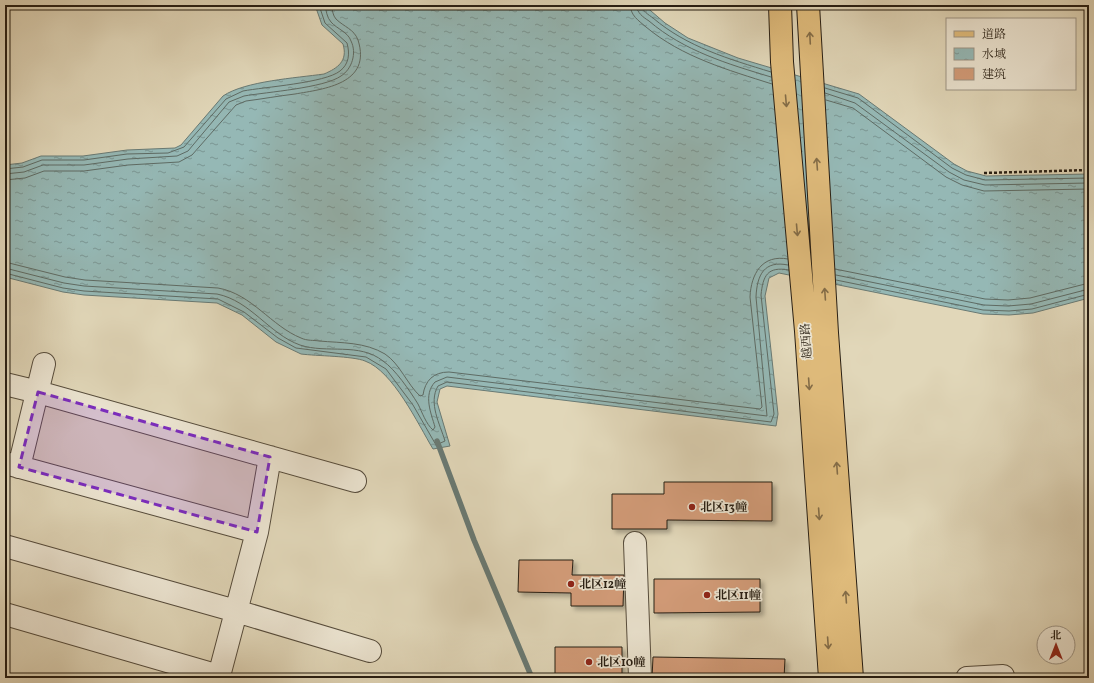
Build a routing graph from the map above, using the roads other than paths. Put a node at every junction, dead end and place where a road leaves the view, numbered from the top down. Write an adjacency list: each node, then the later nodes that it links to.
1 (780, 5): 18 (main road, 越西路, one-way to 18)
2 (808, 5): 19 (main road, 越西路, one-way to 2)
3 (44, 364): 5 (street)
4 (5, 384): 5 (street)
5 (38, 392): 6 (street); 7 (street)
6 (270, 457): 8 (street); 9 (street)
7 (12, 465): 9 (street)
8 (355, 481)
9 (257, 532): 12 (street)
10 (635, 543): 17 (street)
11 (6, 549): 12 (street)
12 (236, 611): 14 (street); 16 (street)
13 (5, 614): 16 (street)
14 (370, 651)
15 (1003, 676): 20 (street)
16 (218, 677)
17 (640, 678)
18 (830, 678)
19 (852, 678)
20 (967, 678)

